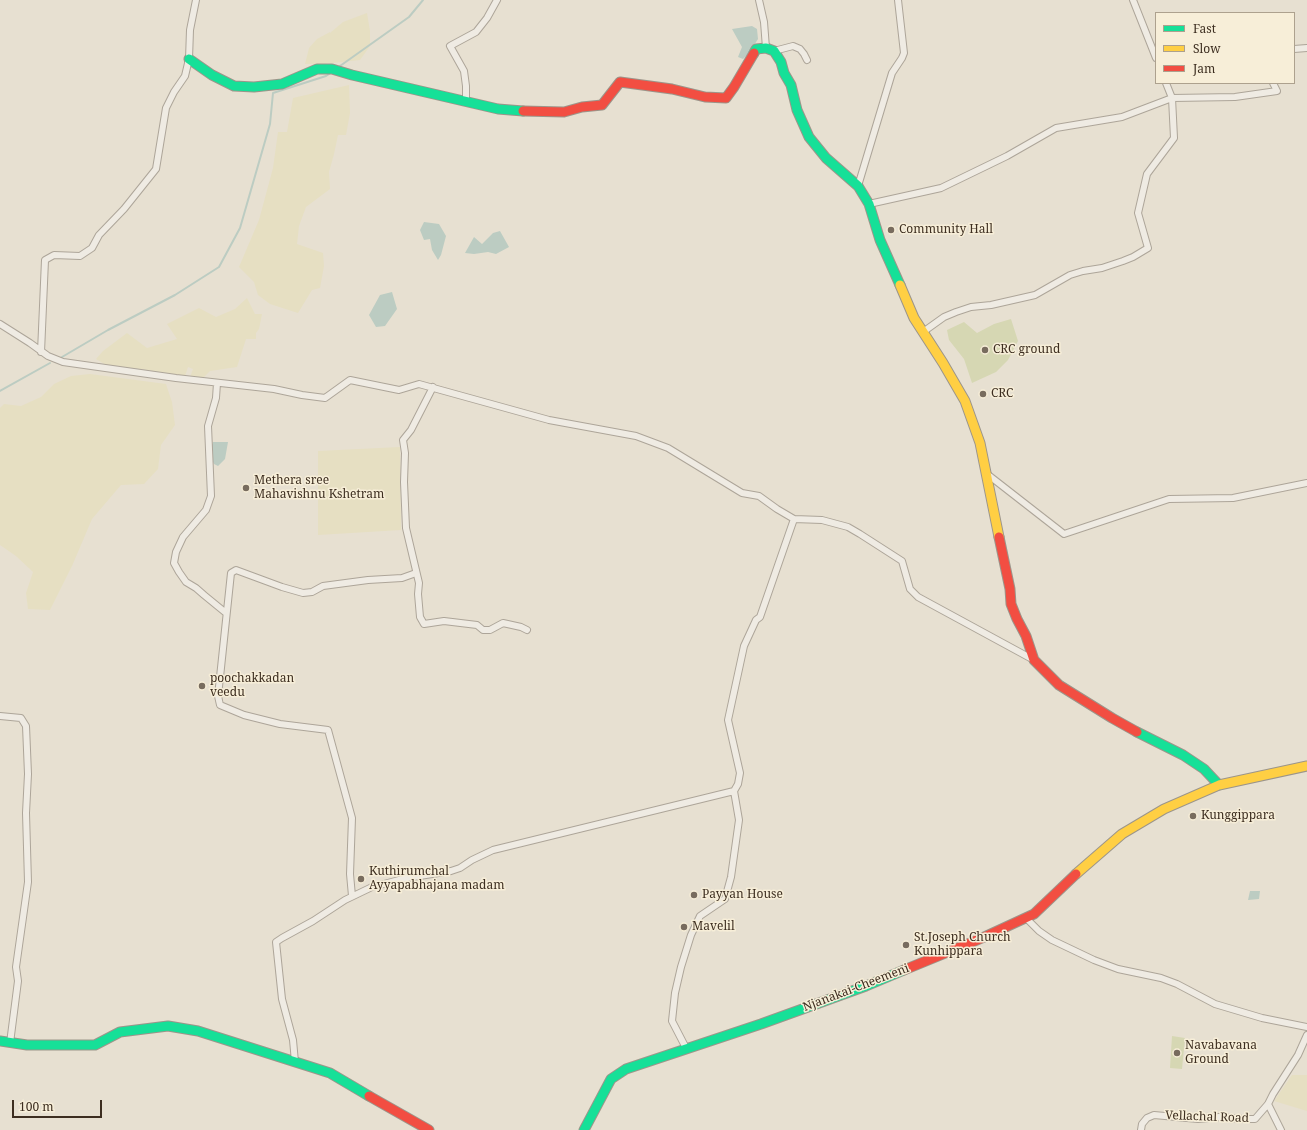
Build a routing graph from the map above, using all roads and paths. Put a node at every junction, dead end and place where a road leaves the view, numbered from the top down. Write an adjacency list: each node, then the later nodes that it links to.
1 (196, 0): 10 (street)
2 (497, 0): 15 (street)
3 (758, 0): 8 (street)
4 (898, 0): 16 (street)
5 (1133, 0): 9 (street)
6 (1307, 48): 7 (street)
7 (1295, 49)
8 (770, 50): 11 (street); 15 (street); 16 (street)
9 (1155, 55)
10 (189, 59): 15 (street); 20 (street)
11 (807, 60)
12 (1166, 84): 14 (street)
13 (1274, 84): 14 (street)
14 (1172, 98): 17 (street); 19 (street)
15 (466, 101)
16 (858, 186): 17 (street)
17 (869, 204): 19 (street)
18 (0, 324): 20 (street)
19 (923, 332): 23 (street)
20 (41, 352): 21 (street)
21 (217, 383): 22 (street); 27 (street)
22 (433, 387): 25 (street); 26 (street)
23 (987, 474): 24 (street); 29 (street)
24 (1307, 483)
25 (794, 518): 29 (street); 33 (street)
26 (416, 573): 27 (street); 28 (street)
27 (226, 613): 34 (street)
28 (527, 630)
29 (1034, 660): 32 (street)
30 (0, 716): 39 (street)
31 (1307, 766): 32 (street, Njanakai-Cheemeni)
32 (1219, 785): 35 (street, Njanakai-Cheemeni)
33 (734, 791): 34 (street); 40 (street)
34 (352, 896): 41 (street)
35 (1026, 918): 36 (street); 40 (street, Njanakai-Cheemeni)
36 (1307, 1027)
37 (1307, 1035): 42 (street, Vellachal Road)
38 (0, 1041): 39 (street)
39 (10, 1043): 41 (street)
40 (686, 1048): 44 (street, Njanakai-Cheemeni)
41 (295, 1062): 43 (street)
42 (1268, 1104): 45 (street, Vellachal Road); 46 (street)
43 (429, 1130)
44 (584, 1130)
45 (1141, 1130)
46 (1281, 1130)

